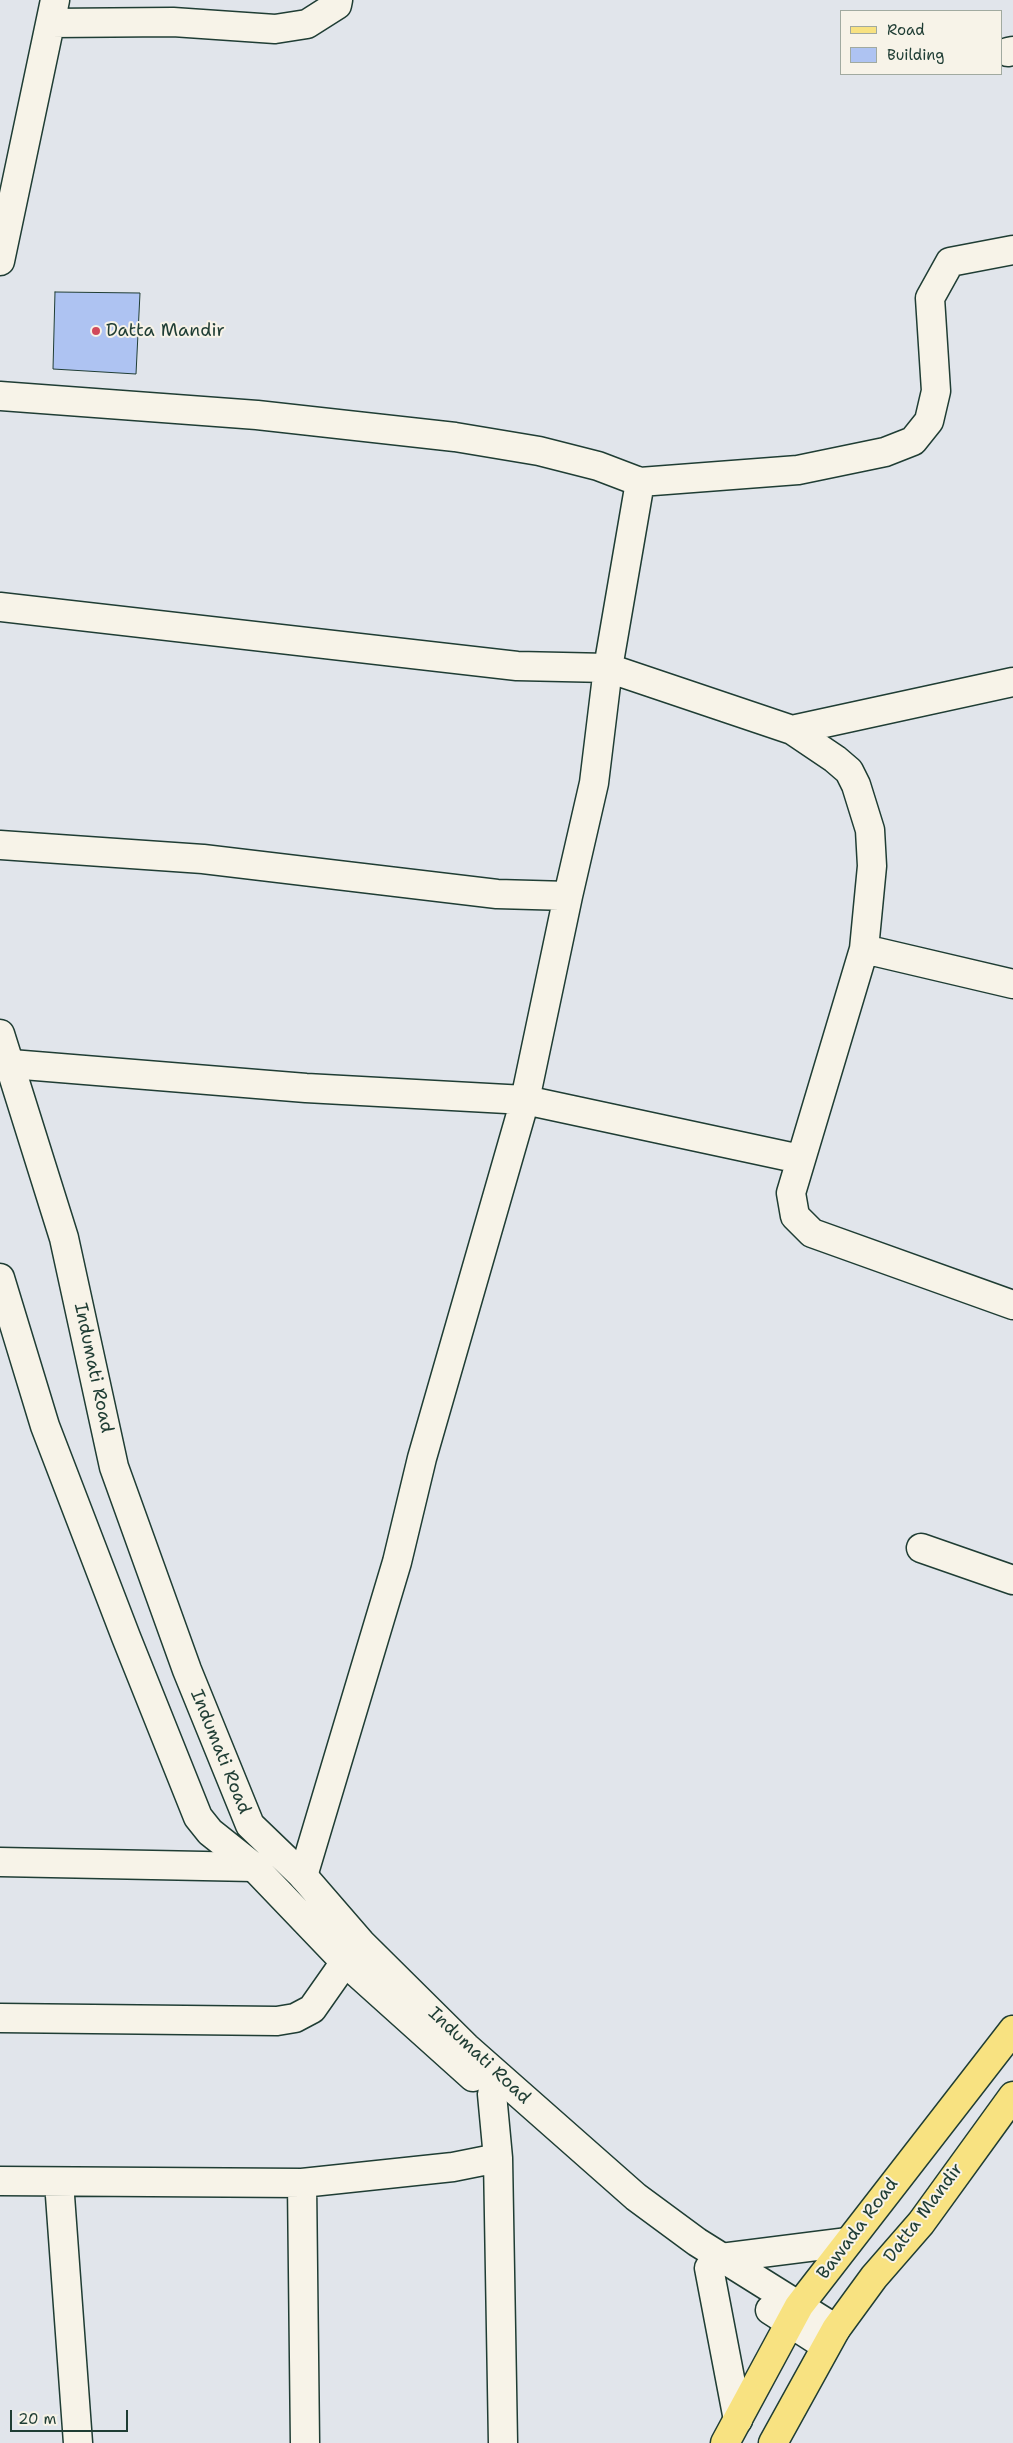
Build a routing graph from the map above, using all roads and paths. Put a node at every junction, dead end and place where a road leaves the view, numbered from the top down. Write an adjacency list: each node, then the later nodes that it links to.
1 (338, 0): 2 (street)
2 (53, 11): 4 (street)
3 (1013, 250): 6 (street)
4 (0, 261)
5 (0, 396): 6 (street)
6 (640, 482): 8 (street)
7 (0, 607): 8 (street)
8 (608, 668): 10 (street); 12 (street)
9 (1013, 682): 10 (street)
10 (792, 730): 13 (street)
11 (0, 845): 12 (street)
12 (568, 896): 17 (street)
13 (864, 949): 14 (street); 18 (street)
14 (1013, 984)
15 (0, 1034): 16 (street, Indumati Road)
16 (11, 1064): 17 (street); 25 (street, Indumati Road)
17 (525, 1100): 18 (street); 25 (street)
18 (800, 1159): 20 (street)
19 (0, 1278): 24 (street, Indumati Road)
20 (1013, 1305)
21 (921, 1548): 22 (street)
22 (1013, 1580)
23 (0, 1862): 24 (street)
24 (254, 1867): 26 (street, Indumati Road)
25 (303, 1876): 36 (street, Indumati Road)
26 (344, 1962): 27 (street); 29 (street, Indumati Road)
27 (0, 2018)
28 (1013, 2030): 35 (main road, Bawada Road)
29 (492, 2094): 31 (street); 36 (street, Indumati Road)
30 (1013, 2096): 38 (main road, Datta Mandir)
31 (498, 2158): 34 (street); 42 (street)
32 (0, 2181): 33 (street)
33 (59, 2182): 34 (street); 40 (street)
34 (302, 2183): 41 (street)
35 (848, 2242): 36 (street); 37 (main road, Bawada Road)
36 (715, 2263): 37 (street, Indumati Road); 39 (street)
37 (795, 2315): 38 (street, Indumati Road); 39 (main road, Bawada Road)
38 (831, 2338): 43 (main road)
39 (732, 2432)
40 (78, 2443)
41 (305, 2443)
42 (503, 2443)
43 (773, 2443)

